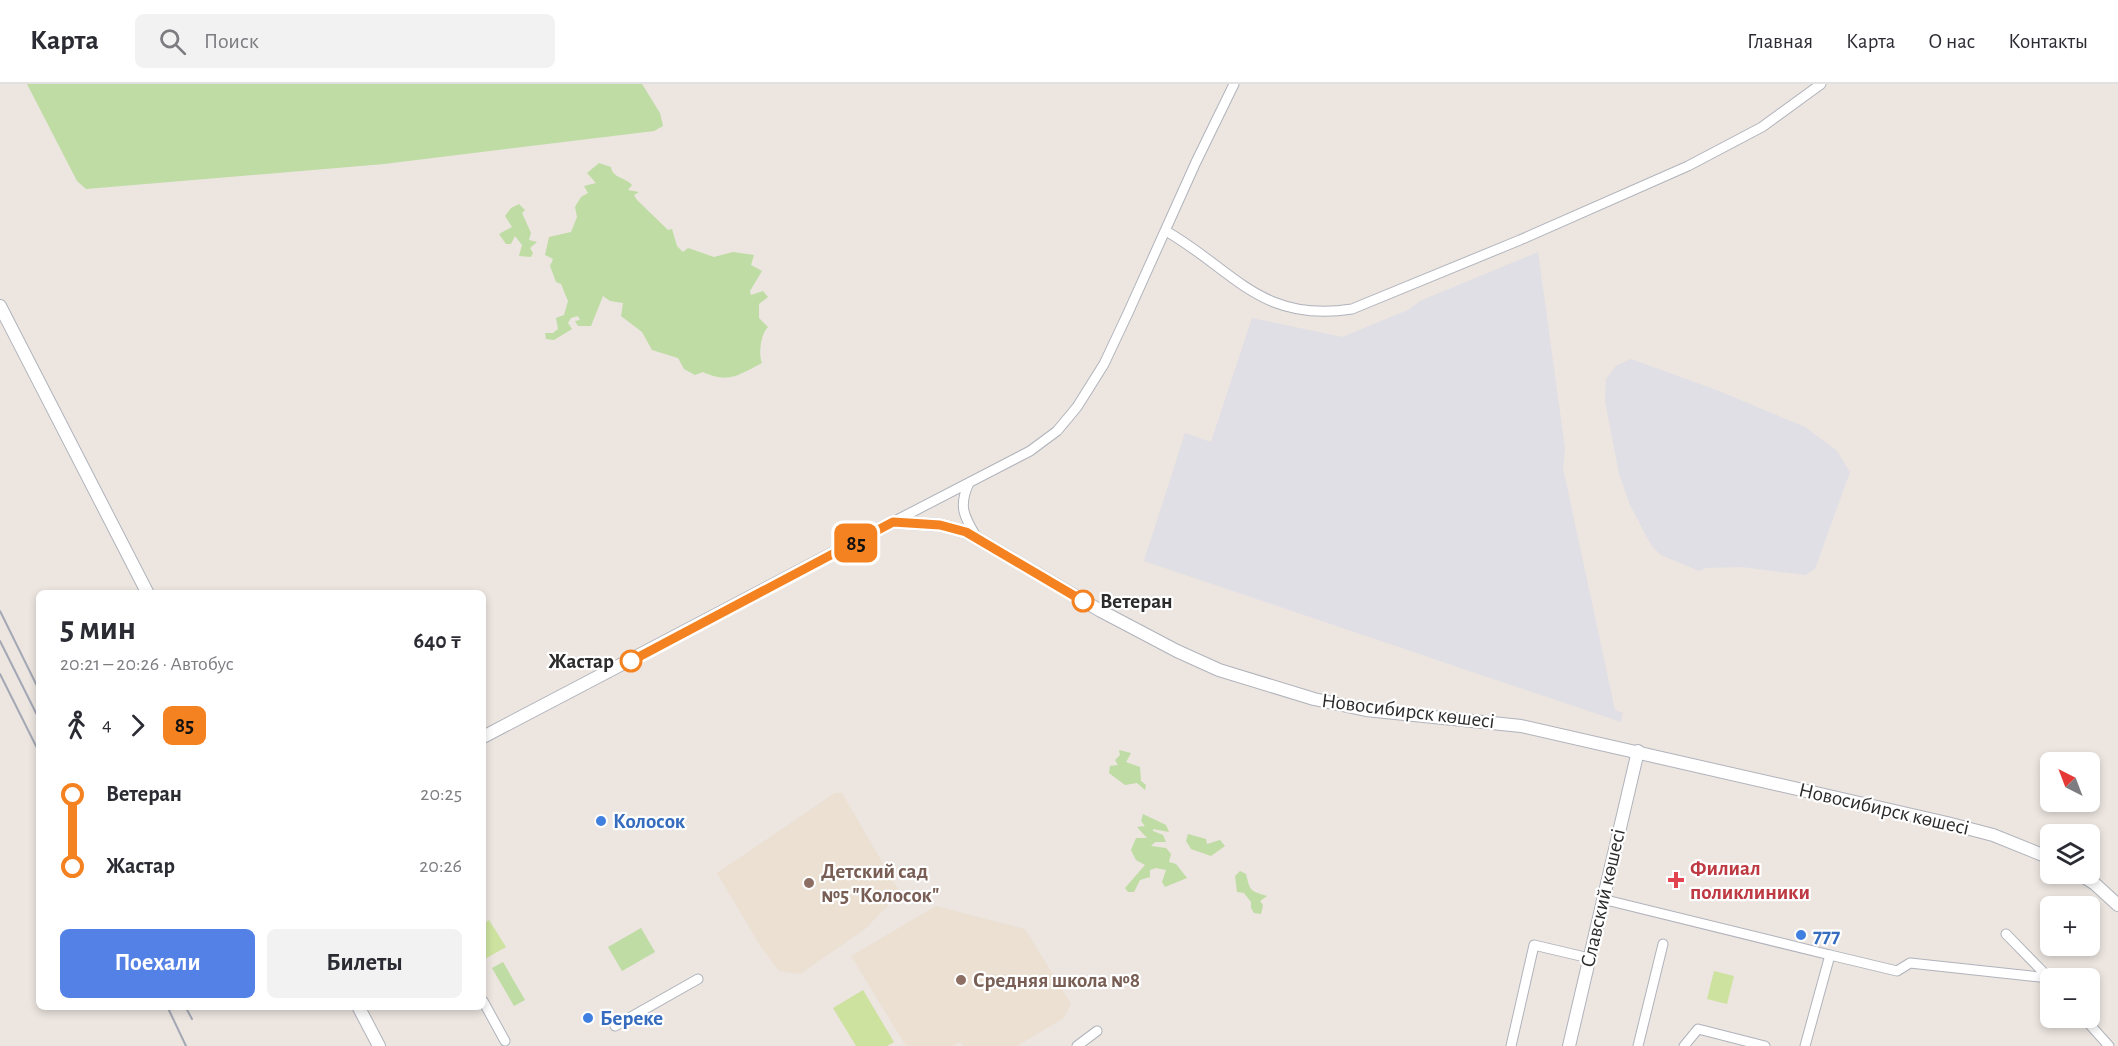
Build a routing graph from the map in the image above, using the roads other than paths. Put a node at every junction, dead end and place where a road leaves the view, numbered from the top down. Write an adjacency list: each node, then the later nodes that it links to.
1 (1234, 84): 3 (street)
2 (1821, 84): 3 (street)
3 (1166, 231): 5 (street)
4 (0, 306): 8 (main road)
5 (969, 482): 6 (street); 7 (street)
6 (893, 522): 7 (main road, Новосибирск көшесі); 9 (main road)
7 (977, 538): 10 (main road, Новосибирск көшесі)
8 (146, 590)
9 (486, 735)
10 (1638, 751): 11 (main road, Новосибирск көшесі); 13 (main road, Славский көшесі)
11 (2040, 854)
12 (2095, 884): 14 (main road)
13 (1602, 899): 17 (street); 18 (main road, Славский көшесі)
14 (2118, 905)
15 (2006, 934): 19 (street)
16 (1663, 944): 32 (street)
17 (1830, 955): 20 (street); 35 (street)
18 (1589, 958): 30 (street); 31 (main road, Славский көшесі)
19 (2040, 969)
20 (2040, 978)
21 (698, 979): 24 (street)
22 (486, 1006): 27 (street)
23 (360, 1010): 28 (main road)
24 (615, 1026)
25 (2093, 1028): 36 (street)
26 (1097, 1031): 29 (street)
27 (505, 1041)
28 (379, 1046)
29 (1077, 1046)
30 (1510, 1046)
31 (1569, 1046)
32 (1638, 1046)
33 (1684, 1046): 34 (street)
34 (1765, 1046)
35 (1805, 1046)
36 (2109, 1046)

